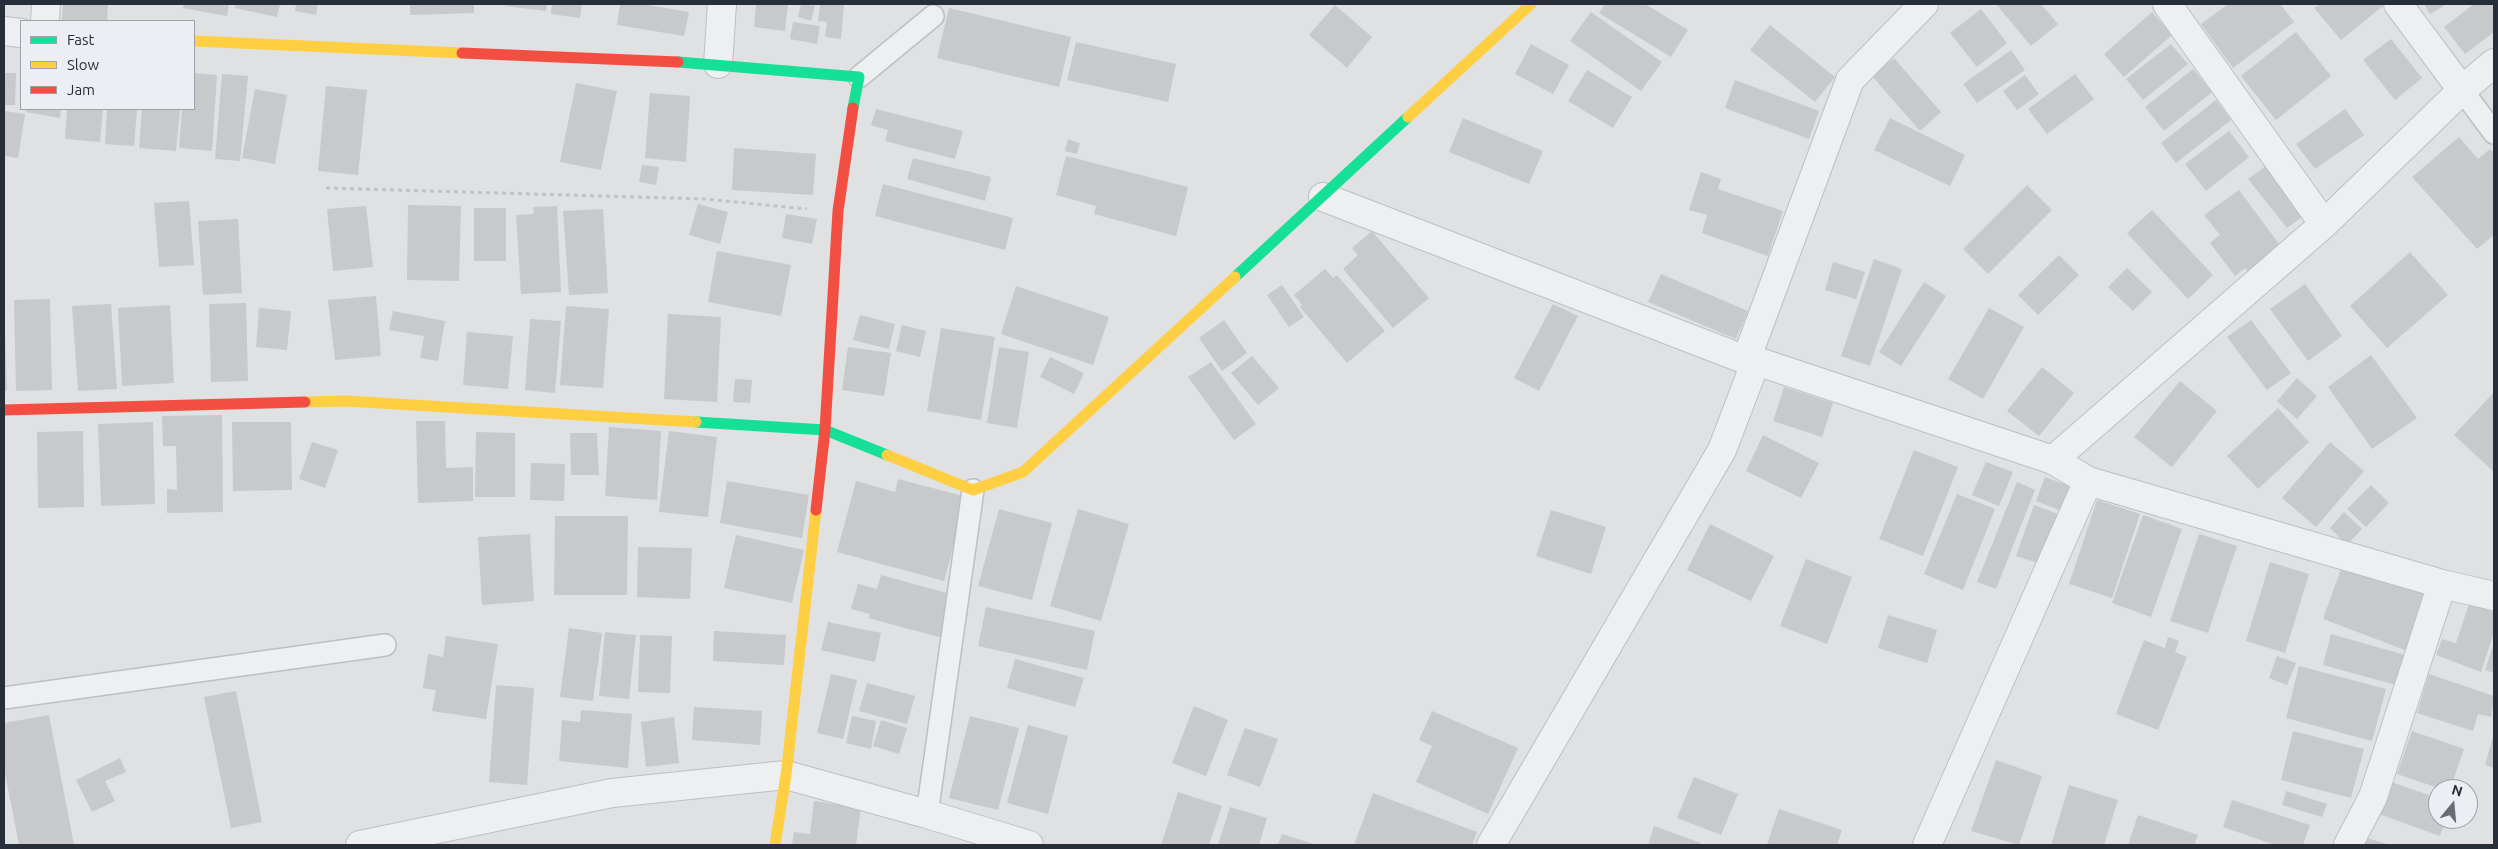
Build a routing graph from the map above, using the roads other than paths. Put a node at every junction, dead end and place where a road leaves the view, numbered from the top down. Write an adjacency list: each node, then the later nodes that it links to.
1 (46, 4): 8 (street)
2 (722, 4): 13 (street)
3 (1531, 4): 17 (street)
4 (1924, 4): 19 (street)
5 (2167, 4): 18 (street)
6 (2398, 4): 15 (street)
7 (933, 16): 14 (lane)
8 (44, 20)
9 (4, 32): 10 (street)
10 (20, 33)
11 (195, 41): 13 (street)
12 (2494, 63): 15 (street)
13 (718, 64): 14 (street)
14 (860, 77): 21 (street)
15 (2462, 90): 16 (lane); 18 (street)
16 (2494, 133)
17 (1323, 197): 19 (street); 24 (street)
18 (2324, 224): 22 (street)
19 (1751, 361): 22 (street); 35 (street)
20 (4, 410): 21 (street)
21 (825, 430): 24 (street); 29 (street)
22 (2053, 460): 23 (street)
23 (2088, 481): 25 (street); 36 (street)
24 (973, 490): 30 (lane)
25 (2442, 584): 26 (street); 37 (street)
26 (2494, 596)
27 (385, 645): 28 (lane)
28 (4, 698)
29 (786, 775): 30 (street); 31 (street); 33 (street)
30 (927, 814): 34 (street)
31 (402, 841): 32 (street)
32 (360, 845)
33 (775, 845)
34 (1029, 845)
35 (1491, 845)
36 (1928, 845)
37 (2348, 845)

